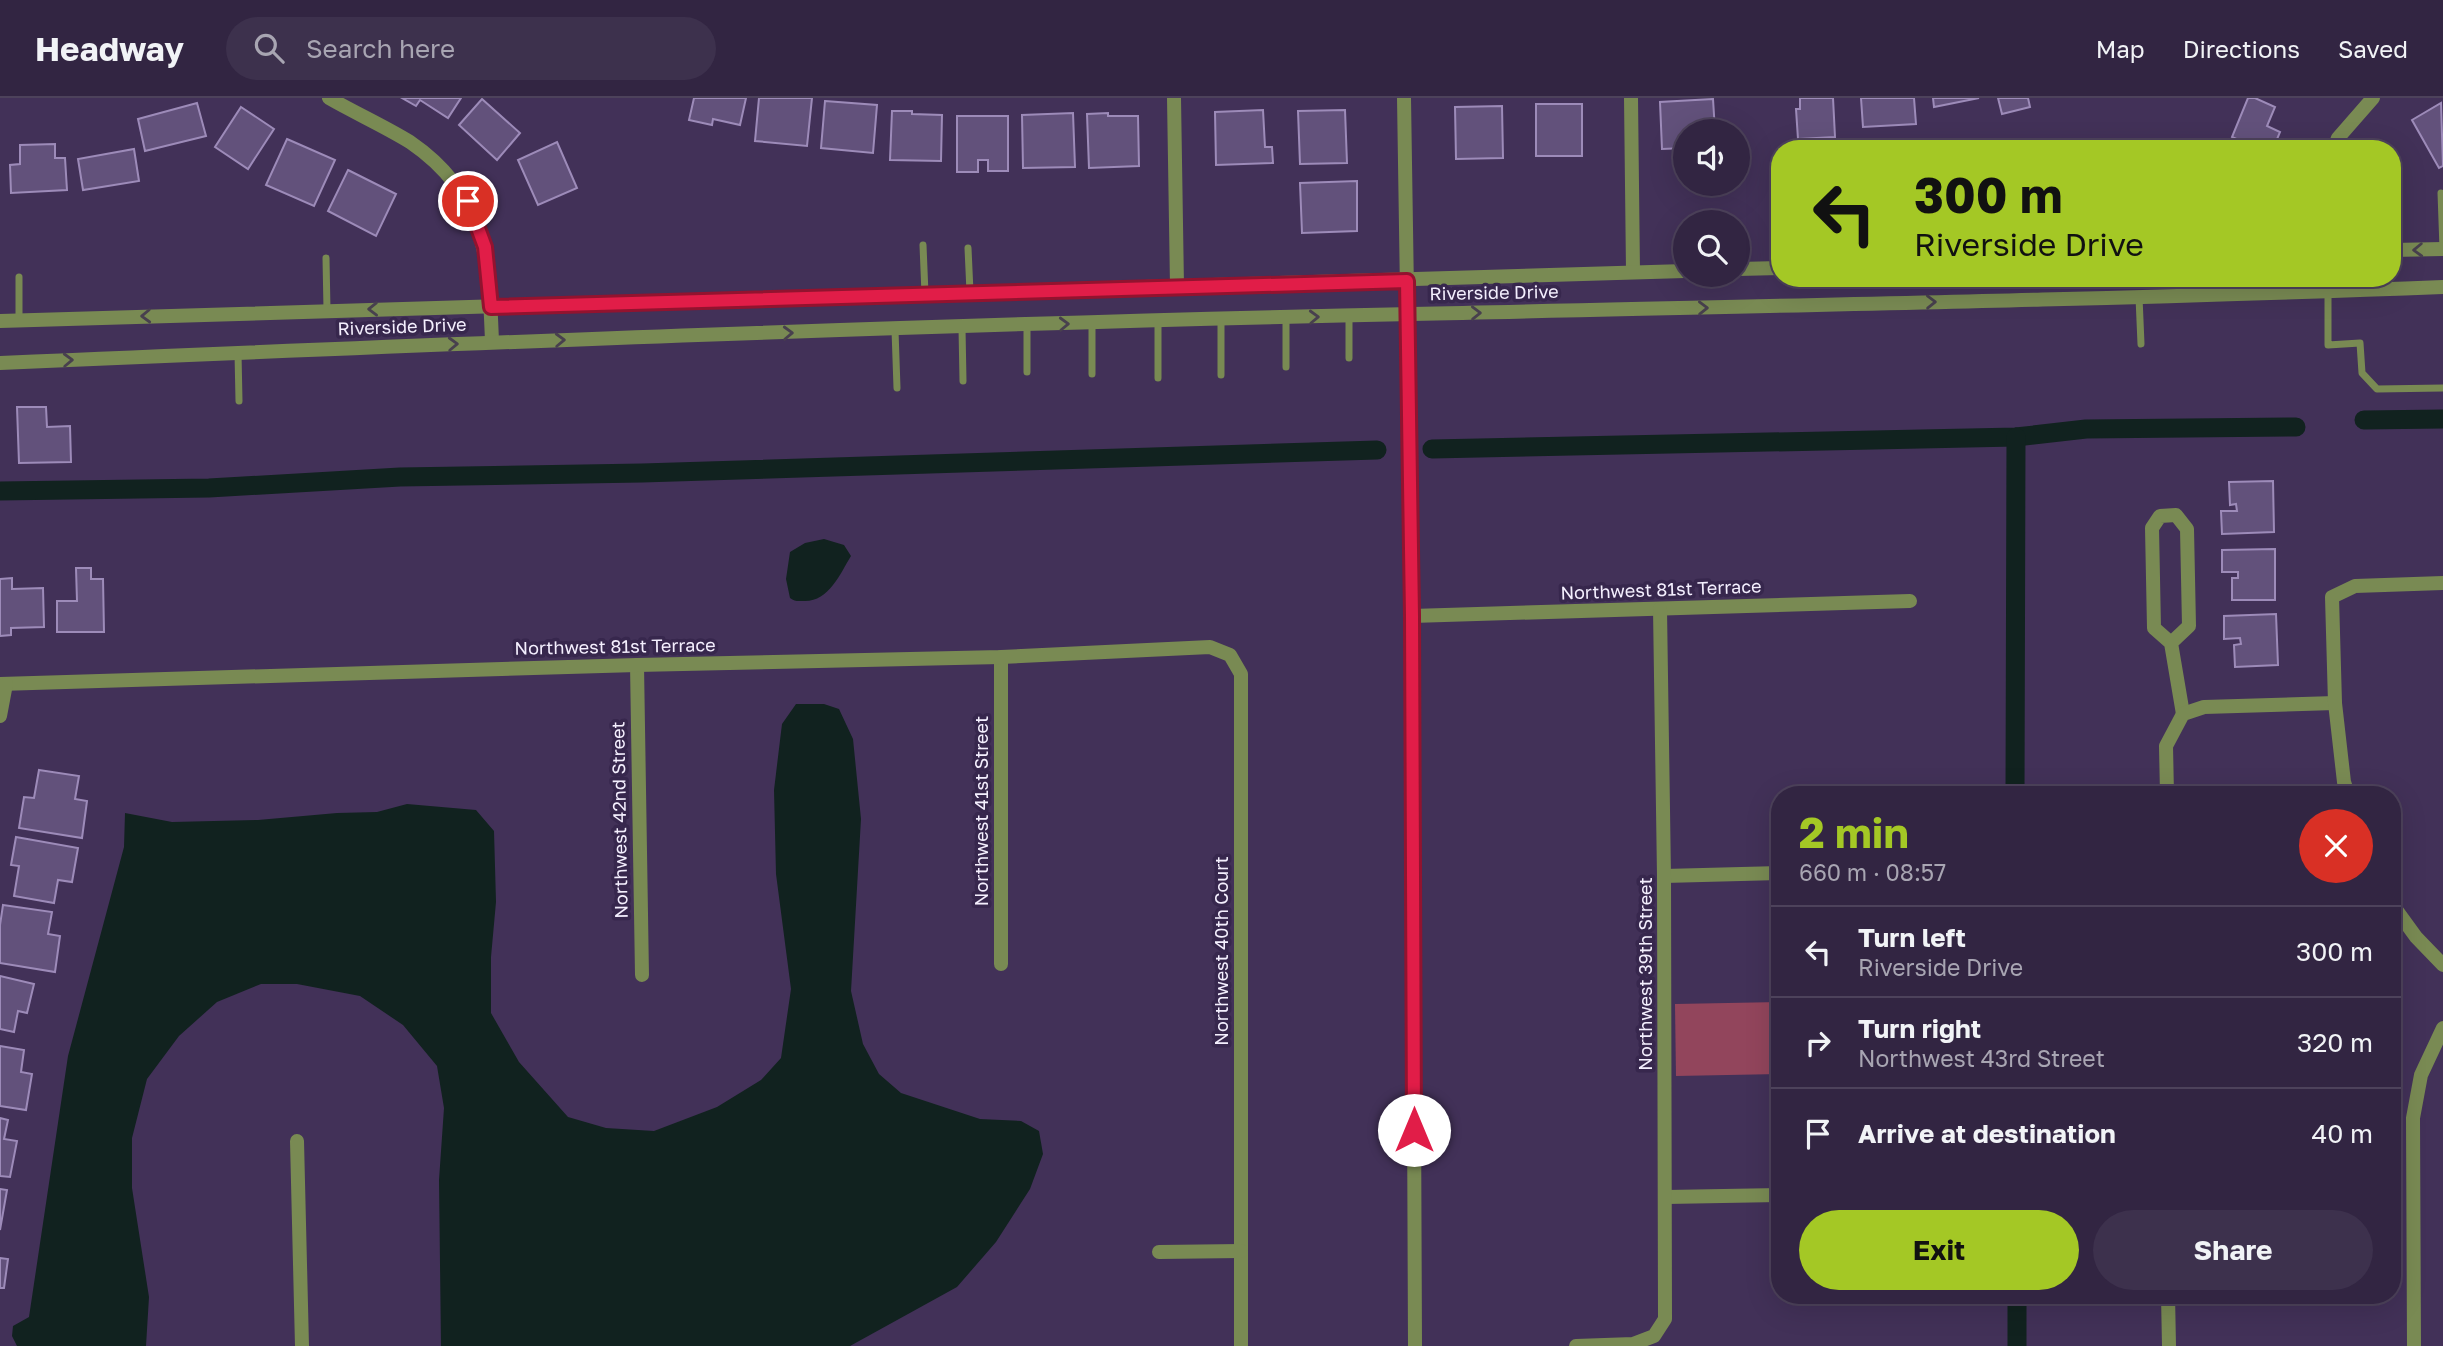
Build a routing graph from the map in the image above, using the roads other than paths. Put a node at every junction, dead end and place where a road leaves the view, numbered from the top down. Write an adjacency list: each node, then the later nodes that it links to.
1 (329, 98): 25 (street)
2 (1174, 98): 19 (street)
3 (1404, 98): 18 (street)
4 (1631, 98): 16 (street)
5 (2373, 98): 6 (street)
6 (2337, 140)
7 (2441, 193): 10 (lane)
8 (923, 245): 23 (lane)
9 (968, 247): 22 (lane)
10 (2443, 249): 11 (street, one-way to 11)
11 (2401, 250)
12 (326, 258): 26 (lane)
13 (1771, 268): 14 (street)
14 (1750, 269)
15 (1673, 271): 16 (street, Riverside Drive)
16 (1633, 272): 18 (street, Riverside Drive)
17 (19, 277): 30 (lane)
18 (1407, 281): 19 (street, Riverside Drive); 27 (street)
19 (1177, 286): 22 (street, Riverside Drive)
20 (2324, 287): 21 (street, Riverside Drive); 24 (street, Riverside Drive); 50 (lane)
21 (2443, 287)
22 (970, 292): 23 (street, Riverside Drive)
23 (925, 293): 25 (street, Riverside Drive)
24 (2139, 297): 27 (street, Riverside Drive, one-way to 24); 39 (lane)
25 (491, 307): 26 (street, Riverside Drive, one-way to 26); 38 (street)
26 (327, 310): 30 (street, Riverside Drive, one-way to 30)
27 (1408, 314): 28 (street, Riverside Drive); 55 (street)
28 (1349, 316): 29 (street, Riverside Drive, one-way to 28); 41 (lane)
29 (1286, 318): 31 (street, Riverside Drive); 43 (lane)
30 (19, 320): 32 (street, Riverside Drive)
31 (1221, 320): 33 (street, Riverside Drive); 46 (lane)
32 (0, 321)
33 (1157, 322): 34 (street, Riverside Drive); 47 (lane)
34 (1092, 324): 35 (street, Riverside Drive, one-way to 34); 45 (lane)
35 (1027, 326): 36 (street, Riverside Drive); 44 (lane)
36 (962, 328): 37 (street, Riverside Drive); 48 (lane)
37 (895, 330): 38 (street, Riverside Drive, one-way to 37); 49 (lane)
38 (492, 342): 40 (street, Riverside Drive, one-way to 38)
39 (2141, 344)
40 (238, 353): 42 (street, Riverside Drive, one-way to 40); 51 (lane)
41 (1349, 358)
42 (0, 363)
43 (1286, 367)
44 (1027, 372)
45 (1092, 374)
46 (1221, 375)
47 (1158, 378)
48 (963, 381)
49 (897, 388)
50 (2443, 388)
51 (239, 401)
52 (2443, 583): 61 (street)
53 (1910, 601): 54 (street, Northwest 81st Terrace)
54 (1660, 609): 55 (street, Northwest 81st Terrace); 67 (street, Northwest 39th Street)
55 (1412, 616): 81 (street)
56 (2171, 643): 56 (street); 62 (street)
57 (1230, 654): 58 (street, Northwest 81st Terrace); 76 (street, Northwest 40th Court)
58 (1001, 657): 59 (street, Northwest 81st Terrace); 69 (street, Northwest 41st Street)
59 (637, 665): 60 (street, Northwest 81st Terrace); 71 (street, Northwest 42nd Street)
60 (3, 684): 63 (street)
61 (2335, 703): 62 (street); 65 (street)
62 (2183, 714): 64 (street)
63 (0, 716)
64 (2167, 786)
65 (2345, 786)
66 (1771, 873): 67 (street)
67 (1664, 876): 75 (street, Northwest 39th Street)
68 (2401, 916): 70 (street)
69 (1001, 964)
70 (2443, 965)
71 (642, 975)
72 (2443, 1028): 84 (street)
73 (297, 1141): 79 (street)
74 (1771, 1195): 75 (street)
75 (1666, 1197): 82 (street, Northwest 39th Street)
76 (1241, 1251): 77 (street); 80 (street, Northwest 40th Court)
77 (1159, 1252)
78 (2168, 1304): 83 (street)
79 (302, 1346)
80 (1241, 1346)
81 (1415, 1346)
82 (1576, 1346)
83 (2169, 1346)
84 (2414, 1346)

